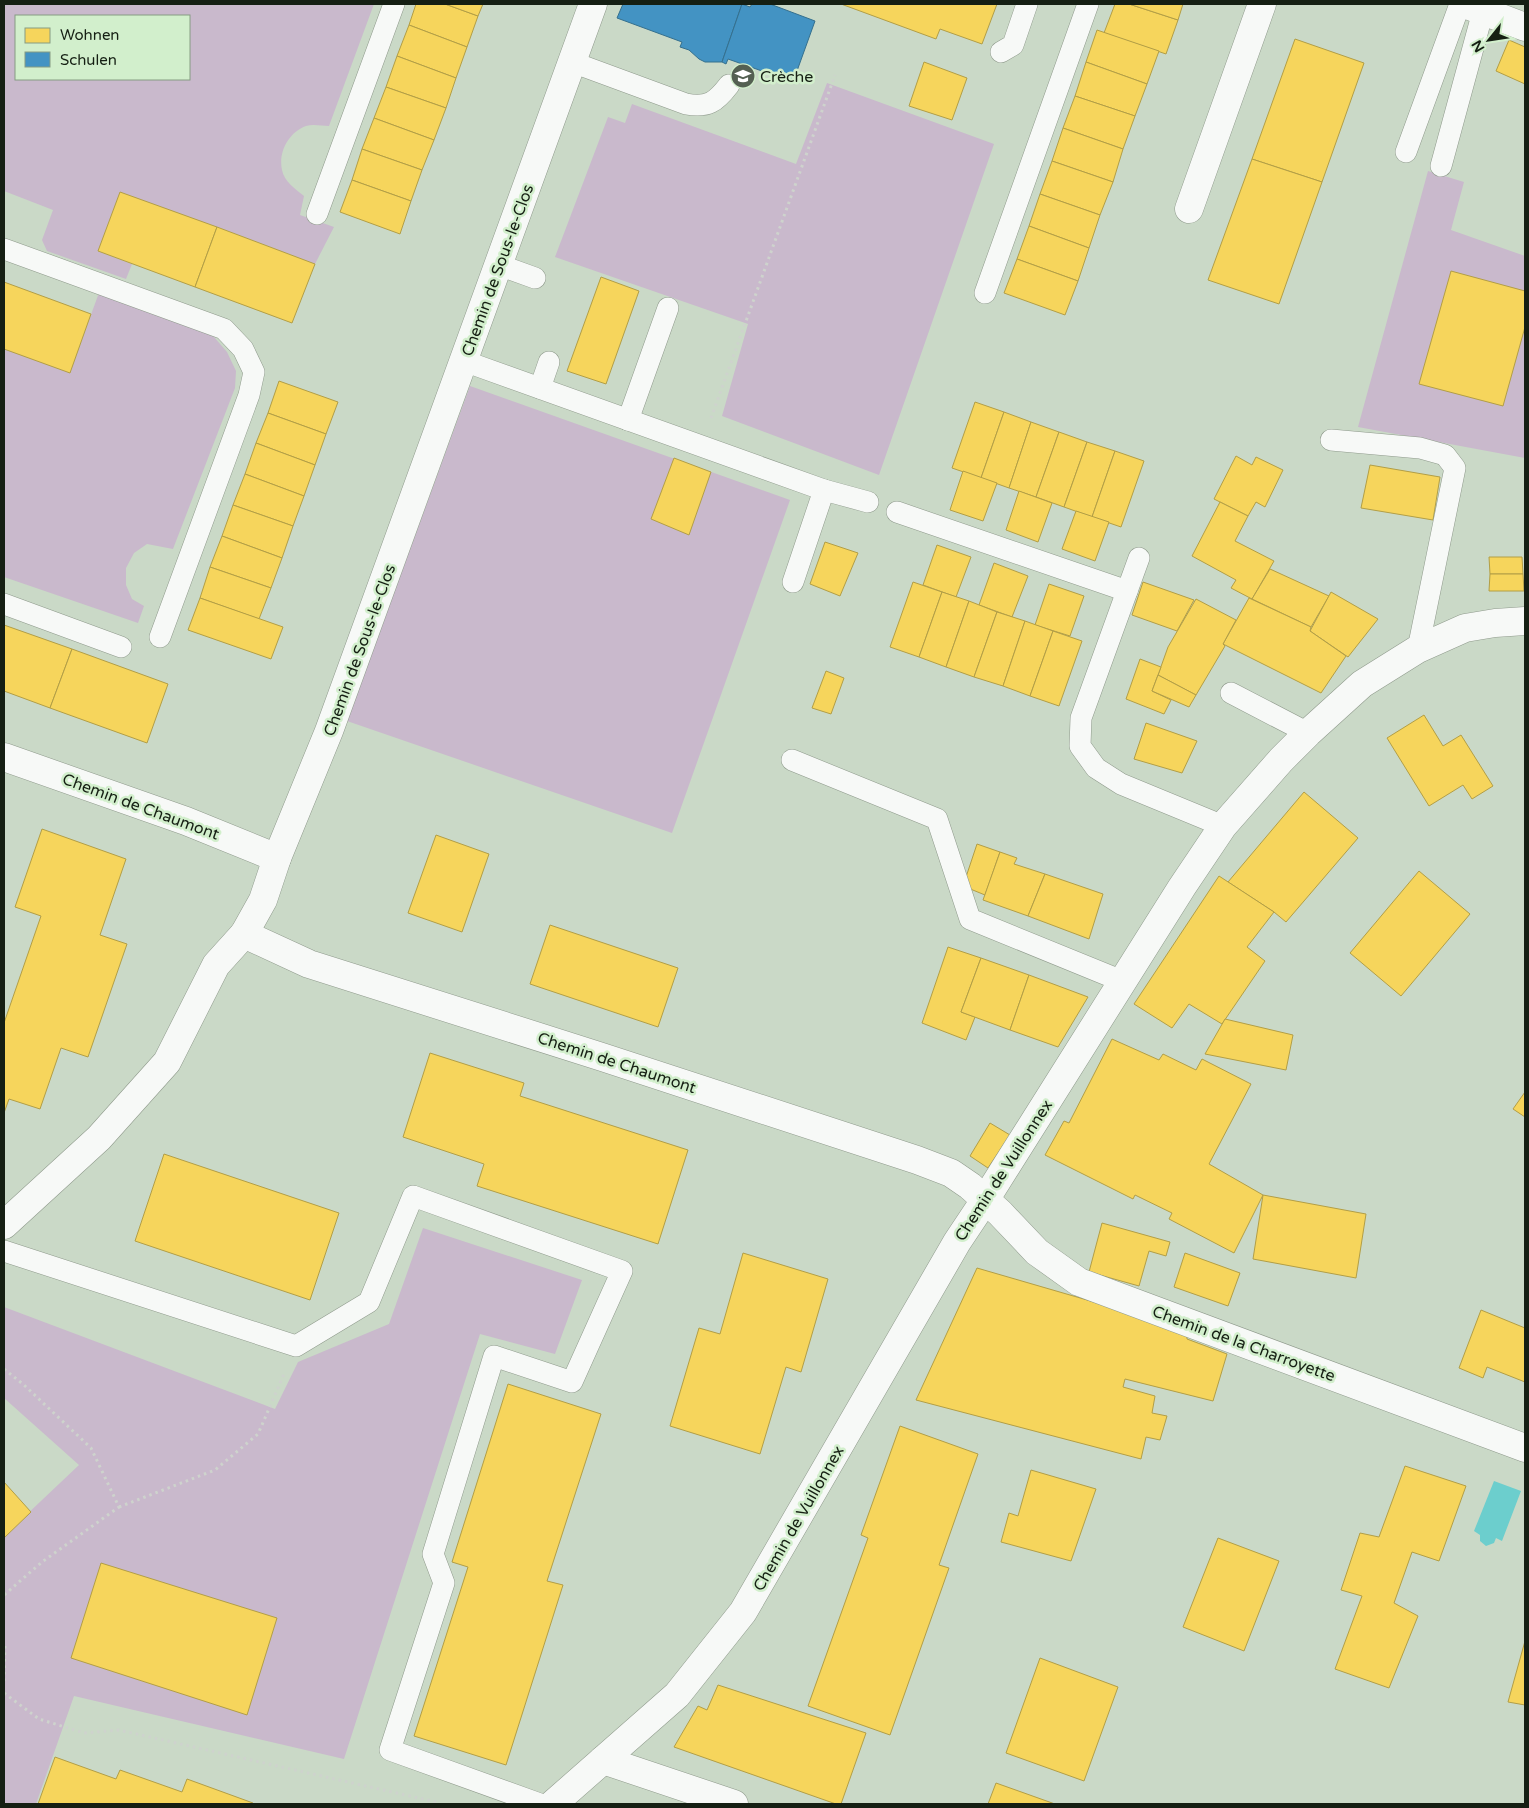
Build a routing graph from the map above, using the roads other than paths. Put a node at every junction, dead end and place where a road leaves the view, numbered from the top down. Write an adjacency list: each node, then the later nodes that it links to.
1 (394, 4): 14 (lane)
2 (593, 4): 9 (street, Chemin de Sous-le-Clos)
3 (1028, 4): 8 (lane)
4 (1088, 4): 18 (lane)
5 (1262, 4): 13 (street)
6 (1473, 5): 7 (street); 11 (lane); 12 (lane)
7 (1525, 28)
8 (1000, 52)
9 (572, 62): 10 (lane); 16 (street, Chemin de Sous-le-Clos)
10 (729, 85)
11 (1406, 152)
12 (1441, 166)
13 (1189, 209)
14 (317, 214)
15 (4, 249): 33 (lane)
16 (499, 265): 17 (lane); 20 (street, Chemin de Sous-le-Clos)
17 (535, 278)
18 (985, 292)
19 (668, 308): 23 (lane)
20 (464, 361): 22 (lane); 41 (street, Chemin de Sous-le-Clos)
21 (549, 362): 22 (lane)
22 (540, 388): 23 (lane)
23 (628, 420): 25 (lane)
24 (1331, 440): 35 (lane)
25 (824, 490): 26 (lane); 29 (lane)
26 (868, 502)
27 (897, 512): 30 (lane)
28 (1139, 558): 30 (lane)
29 (793, 582)
30 (1127, 591): 40 (lane)
31 (4, 604): 34 (lane)
32 (1525, 621): 35 (street, Chemin de Vuillonnex)
33 (160, 637)
34 (121, 646)
35 (1418, 649): 37 (street, Chemin de Vuillonnex)
36 (1232, 693): 37 (lane)
37 (1308, 733): 40 (street, Chemin de Vuillonnex)
38 (4, 757): 41 (street, Chemin de Chaumont)
39 (792, 760): 43 (lane)
40 (1223, 826): 43 (street, Chemin de Vuillonnex)
41 (277, 858): 42 (street, Chemin de Sous-le-Clos)
42 (244, 934): 44 (street, Chemin de Chaumont); 45 (street, Chemin de Sous-le-Clos)
43 (1122, 981): 44 (street, Chemin de Vuillonnex)
44 (985, 1200): 47 (street, Chemin de la Charroyette); 48 (street, Chemin de Vuillonnex)
45 (4, 1225)
46 (4, 1251): 49 (lane)
47 (1525, 1448)
48 (603, 1760): 50 (street, Chemin de Vuillonnex); 51 (street)
49 (540, 1804)
50 (553, 1804)
51 (734, 1804)

